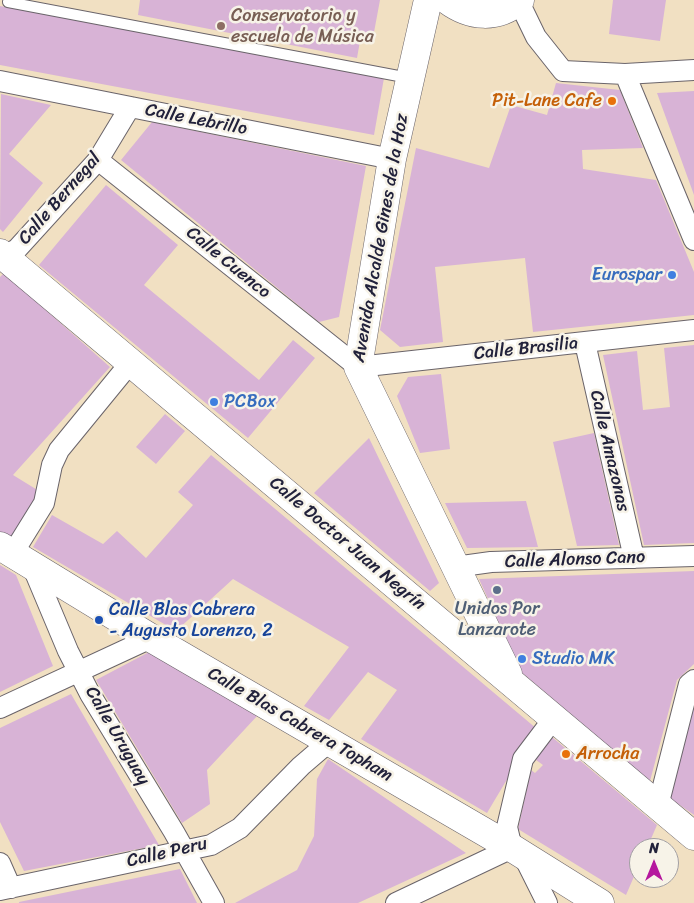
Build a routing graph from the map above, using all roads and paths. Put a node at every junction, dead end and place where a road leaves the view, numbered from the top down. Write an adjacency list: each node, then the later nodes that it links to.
1 (428, 0): 7 (main road, Avenida Alcalde Gines de la Hoz)
2 (447, 0): 3 (main road)
3 (520, 1): 6 (street)
4 (8, 2): 7 (lane)
5 (694, 70): 6 (street)
6 (625, 74): 12 (street)
7 (409, 78): 10 (main road, Avenida Alcalde Gines de la Hoz)
8 (0, 80): 9 (street, Calle Lebrillo)
9 (130, 107): 10 (street, Calle Lebrillo); 11 (street, Calle Bernegal)
10 (392, 159): 17 (main road, Avenida Alcalde Gines de la Hoz)
11 (98, 160): 13 (street, Calle Bernegal); 17 (street, Calle Cuenco)
12 (694, 240)
13 (1, 256): 16 (main road, Calle Doctor Juan Negrín)
14 (694, 330): 15 (street, Calle Brasilia)
15 (585, 343): 17 (street, Calle Brasilia); 20 (street, Calle Amazonas)
16 (131, 362): 18 (street); 25 (main road, Calle Doctor Juan Negrín)
17 (358, 367): 21 (main road, Avenida Alcalde Gines de la Hoz)
18 (15, 554): 22 (main road, Calle Blas Cabrera Topham); 23 (street, Calle Uruguay)
19 (694, 556): 20 (street, Calle Alonso Cano)
20 (634, 558): 21 (street, Calle Alonso Cano)
21 (455, 567): 25 (main road, Avenida Alcalde Gines de la Hoz)
22 (151, 638): 23 (street); 28 (main road, Calle Blas Cabrera Topham)
23 (80, 671): 26 (street); 31 (street, Calle Uruguay)
24 (694, 680): 29 (street)
25 (512, 683): 27 (main road, Calle Doctor Juan Negrín)
26 (0, 708)
27 (554, 718): 29 (main road, Calle Doctor Juan Negrín); 32 (street)
28 (329, 742): 31 (street, Calle Peru); 32 (main road, Calle Blas Cabrera Topham)
29 (658, 806): 30 (main road, Calle Doctor Juan Negrín)
30 (694, 836)
31 (185, 851): 34 (street, Calle Peru); 35 (street, Calle Uruguay)
32 (518, 852): 36 (street); 37 (street); 38 (main road, Calle Blas Cabrera Topham)
33 (0, 864): 34 (street)
34 (6, 889)
35 (214, 903)
36 (396, 903)
37 (546, 903)
38 (600, 903)

